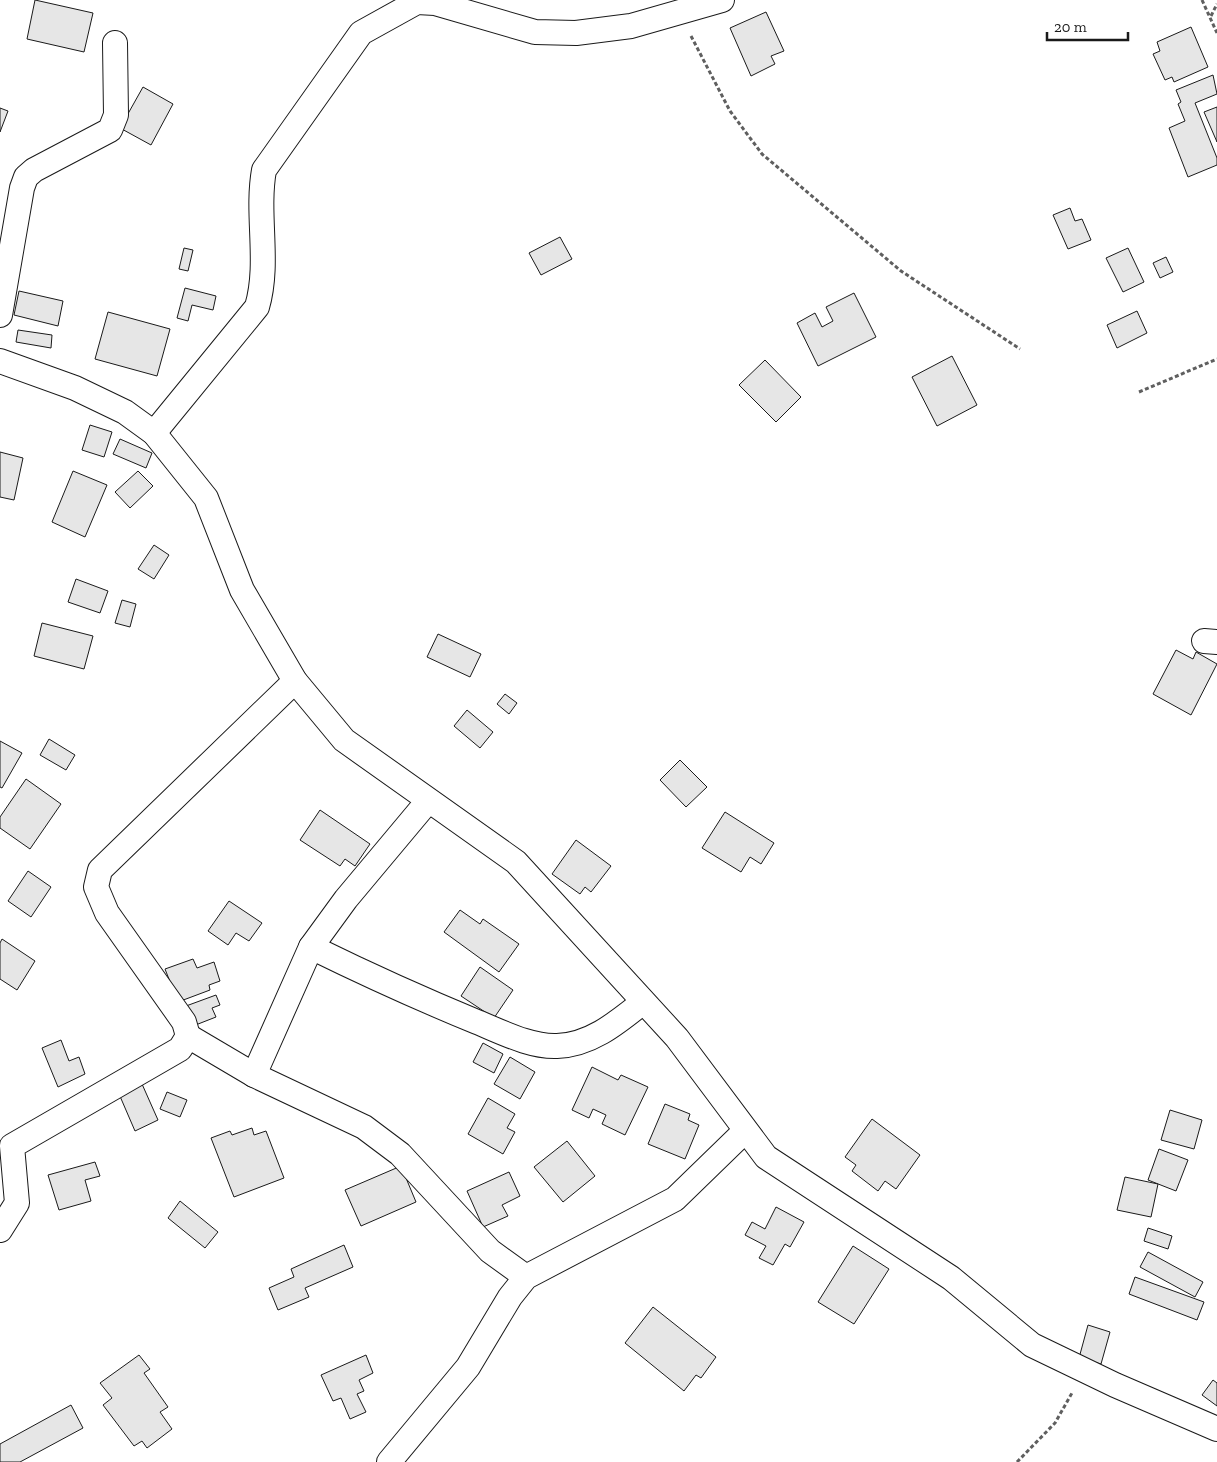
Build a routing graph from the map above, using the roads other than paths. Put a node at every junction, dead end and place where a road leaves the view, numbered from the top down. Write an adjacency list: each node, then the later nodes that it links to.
1 (722, 0): 5 (street)
2 (115, 43): 3 (street)
3 (0, 315)
4 (0, 361): 5 (street)
5 (154, 433): 6 (street)
6 (295, 681): 7 (street); 10 (street)
7 (428, 801): 8 (street); 9 (street)
8 (311, 947): 9 (street); 11 (street)
9 (643, 1002): 12 (street)
10 (188, 1036): 11 (street); 13 (street)
11 (254, 1075): 14 (street)
12 (746, 1131): 14 (street); 15 (street)
13 (0, 1230)
14 (526, 1277): 16 (street)
15 (1217, 1429)
16 (389, 1462)

